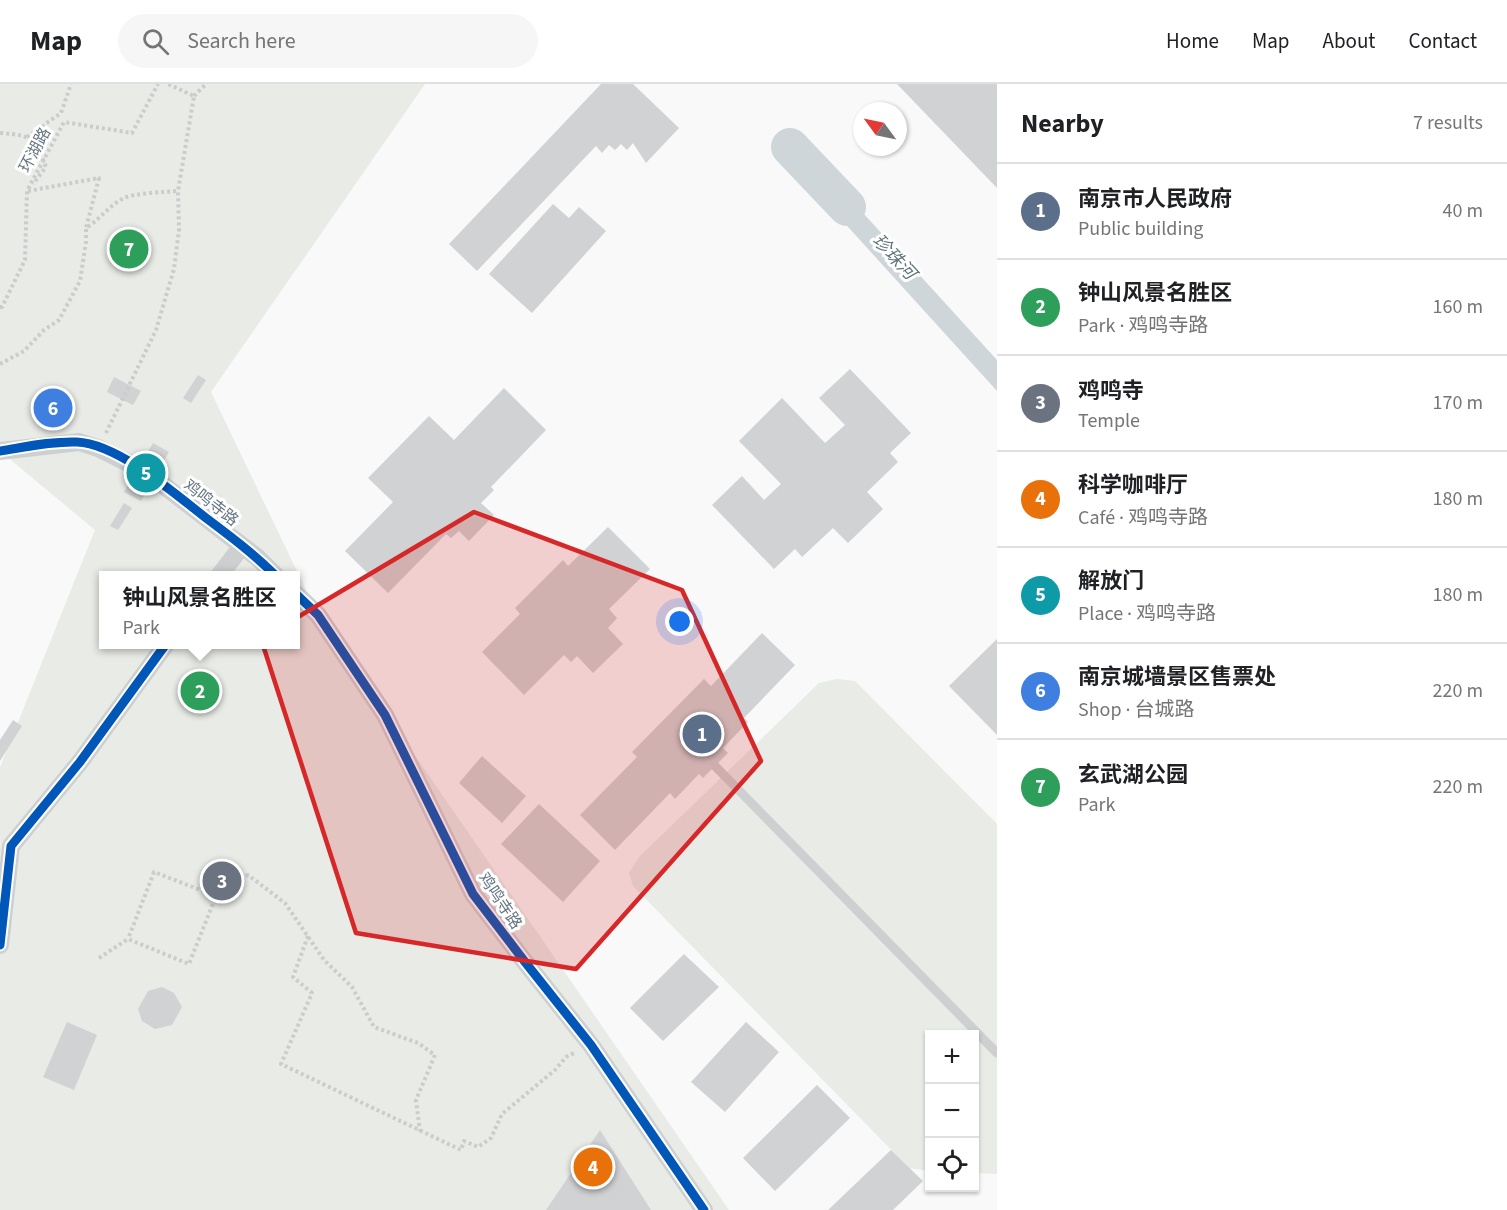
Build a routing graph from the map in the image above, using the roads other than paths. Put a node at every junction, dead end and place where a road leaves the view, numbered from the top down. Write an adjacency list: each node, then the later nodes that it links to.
1 (0, 451): 2 (street)
2 (138, 468)
3 (154, 478): 4 (street, 鸡鸣寺路)
4 (242, 546): 5 (street); 6 (street, 鸡鸣寺路)
5 (223, 571)
6 (270, 571)
7 (300, 598): 12 (street, 鸡鸣寺路)
8 (163, 649): 10 (street)
9 (716, 766): 11 (lane)
10 (0, 945)
11 (997, 1053)
12 (704, 1210)

